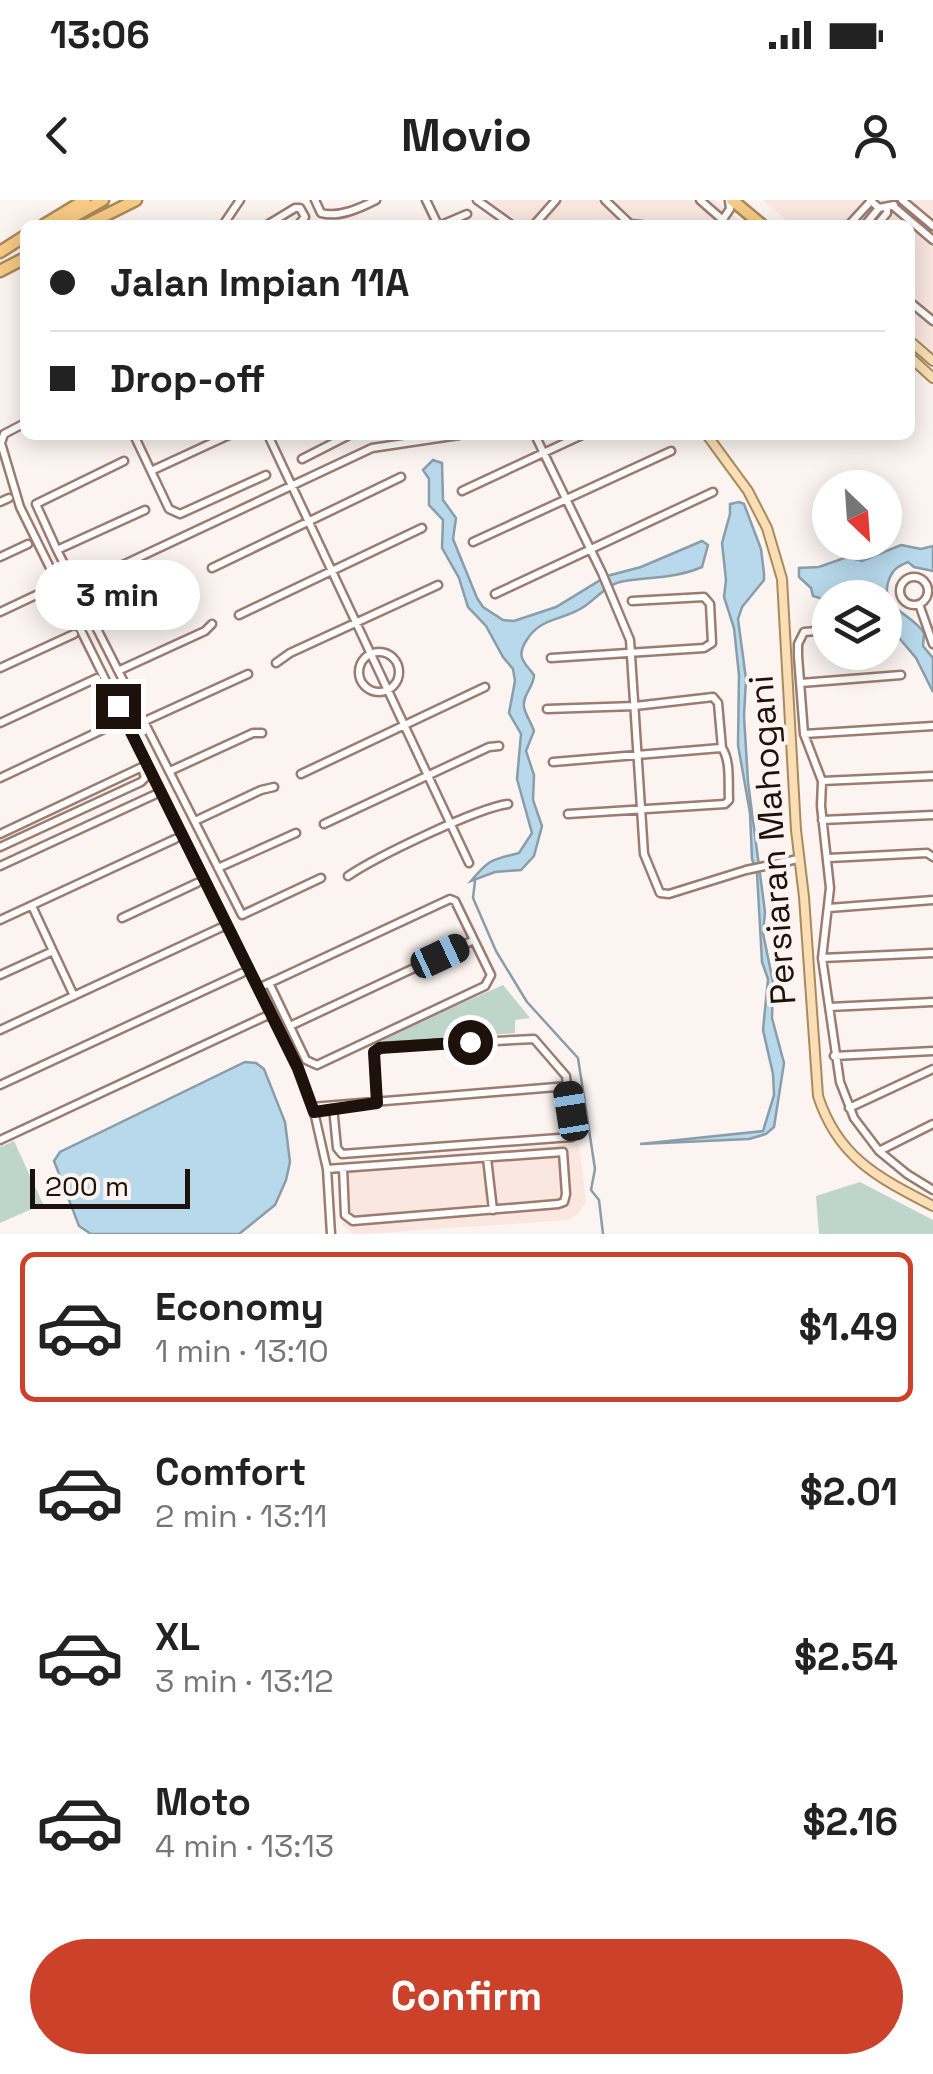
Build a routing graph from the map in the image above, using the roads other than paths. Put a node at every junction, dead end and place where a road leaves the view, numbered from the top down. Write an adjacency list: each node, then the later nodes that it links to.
1 (84, 200): 16 (highway)
2 (103, 200): 17 (highway)
3 (124, 200): 18 (highway)
4 (136, 200): 19 (highway)
5 (315, 200): 6 (street)
6 (376, 200)
7 (477, 200): 23 (street)
8 (556, 200): 24 (street)
9 (605, 200): 25 (street)
10 (700, 200): 26 (street)
11 (730, 200): 27 (highway)
12 (742, 200): 28 (highway)
13 (870, 201): 14 (street); 29 (street)
14 (892, 205): 30 (street); 31 (street)
15 (467, 214): 22 (street)
16 (52, 220)
17 (68, 220)
18 (92, 220)
19 (94, 220)
20 (275, 220): 21 (street)
21 (302, 220)
22 (452, 220)
23 (505, 220)
24 (539, 220)
25 (626, 220)
26 (719, 220)
27 (756, 220)
28 (764, 220)
29 (853, 220)
30 (872, 220)
31 (933, 226)
32 (20, 426): 150 (street)
33 (136, 440): 45 (street)
34 (218, 440): 45 (street)
35 (270, 440): 48 (street)
36 (340, 440): 43 (street)
37 (426, 440): 48 (street)
38 (538, 440): 42 (street)
39 (571, 440): 42 (street)
40 (711, 440): 130 (main road, Persiaran Mahogani)
41 (671, 451): 52 (street)
42 (544, 452): 49 (street); 52 (street)
43 (302, 459)
44 (124, 461): 60 (street)
45 (151, 471): 46 (street)
46 (266, 475)
47 (402, 477): 55 (street)
48 (292, 486): 55 (street); 67 (street)
49 (462, 491)
50 (713, 492): 59 (street)
51 (9, 498): 53 (street)
52 (568, 500): 57 (street); 59 (street)
53 (0, 502)
54 (145, 510): 60 (street)
55 (308, 521): 62 (street); 63 (street)
56 (422, 528): 63 (street)
57 (473, 542)
58 (28, 544): 61 (street)
59 (591, 549): 69 (street); 82 (street)
60 (58, 550): 67 (street)
61 (0, 557)
62 (212, 568)
63 (332, 573): 73 (street); 75 (street)
64 (189, 580): 74 (street)
65 (929, 582): 71 (street); 71 (street)
66 (438, 585): 75 (street)
67 (78, 586): 74 (street)
68 (51, 588): 72 (street)
69 (494, 594)
70 (632, 600): 82 (street)
71 (919, 604): 77 (street)
72 (0, 612)
73 (239, 616)
74 (95, 620): 86 (street)
75 (356, 623): 81 (street); 84 (street)
76 (212, 624): 86 (street)
77 (930, 626): 80 (street)
78 (812, 631): 90 (street)
79 (74, 634): 85 (street)
80 (933, 644)
81 (371, 654): 92 (street); 92 (street); 92 (street)
82 (631, 654): 83 (street); 93 (street)
83 (550, 658)
84 (276, 663)
85 (0, 668)
86 (120, 670): 95 (street)
87 (248, 674): 95 (street)
88 (902, 674): 90 (street)
89 (97, 678): 97 (street)
90 (802, 682): 101 (street)
91 (485, 688): 98 (street)
92 (388, 690): 98 (street)
93 (635, 706): 94 (street); 103 (street); 104 (street)
94 (547, 710)
95 (145, 721): 106 (street)
96 (119, 722): 110 (street)
97 (0, 723)
98 (404, 724): 107 (street); 108 (street)
99 (933, 726): 101 (street)
100 (262, 732): 106 (street)
101 (804, 734): 111 (street)
102 (499, 746): 108 (street)
103 (722, 748): 104 (street); 115 (street)
104 (639, 757): 105 (street); 115 (street)
105 (553, 762)
106 (170, 771): 120 (street)
107 (301, 774)
108 (428, 775): 121 (street); 122 (street)
109 (933, 776): 111 (street)
110 (0, 778)
111 (822, 781): 119 (street)
112 (274, 787): 120 (street)
113 (154, 796): 123 (street)
114 (508, 804): 122 (street)
115 (642, 810): 117 (street); 130 (street)
116 (72, 814): 123 (street); 125 (street); 127 (street)
117 (568, 814)
118 (933, 814): 119 (street)
119 (822, 820): 129 (street)
120 (194, 821): 133 (street)
121 (324, 824)
122 (451, 825): 131 (street); 134 (street)
123 (80, 830): 132 (street)
124 (296, 833): 133 (street)
125 (0, 834)
126 (176, 839): 138 (street)
127 (0, 847)
128 (933, 857): 129 (street)
129 (828, 858): 139 (street)
130 (798, 859): 173 (main road, Persiaran Mahogani)
131 (469, 863)
132 (0, 866)
133 (218, 868): 135 (street)
134 (348, 876)
135 (322, 878)
136 (197, 883): 140 (street)
137 (933, 900): 139 (street)
138 (32, 906): 141 (street); 144 (street)
139 (828, 908): 146 (street)
140 (122, 918)
141 (0, 920)
142 (220, 928): 151 (street)
143 (474, 940): 149 (street); 155 (street); 155 (street)
144 (53, 951): 148 (street); 151 (street)
145 (933, 954): 146 (street)
146 (822, 958): 153 (street)
147 (242, 973): 160 (street)
148 (0, 975)
149 (270, 983): 150 (street); 155 (street)
150 (258, 988): 165 (street)
151 (74, 996): 156 (street)
152 (933, 1002): 153 (street)
153 (828, 1007): 158 (street)
154 (264, 1017): 167 (street)
155 (290, 1026)
156 (0, 1030)
157 (933, 1052): 158 (street)
158 (834, 1056): 164 (street)
159 (933, 1069): 164 (street)
160 (0, 1086)
161 (568, 1086): 162 (street); 162 (street); 163 (street)
162 (377, 1103): 163 (street)
163 (331, 1107): 165 (street)
164 (849, 1108): 168 (street)
165 (313, 1109): 171 (street)
166 (933, 1124): 168 (street)
167 (0, 1140)
168 (880, 1151): 172 (street)
169 (487, 1158): 170 (street); 174 (street); 174 (street)
170 (342, 1168): 171 (street); 174 (street)
171 (327, 1169): 175 (street)
172 (932, 1187)
173 (933, 1206)
174 (492, 1210)
175 (331, 1234)

